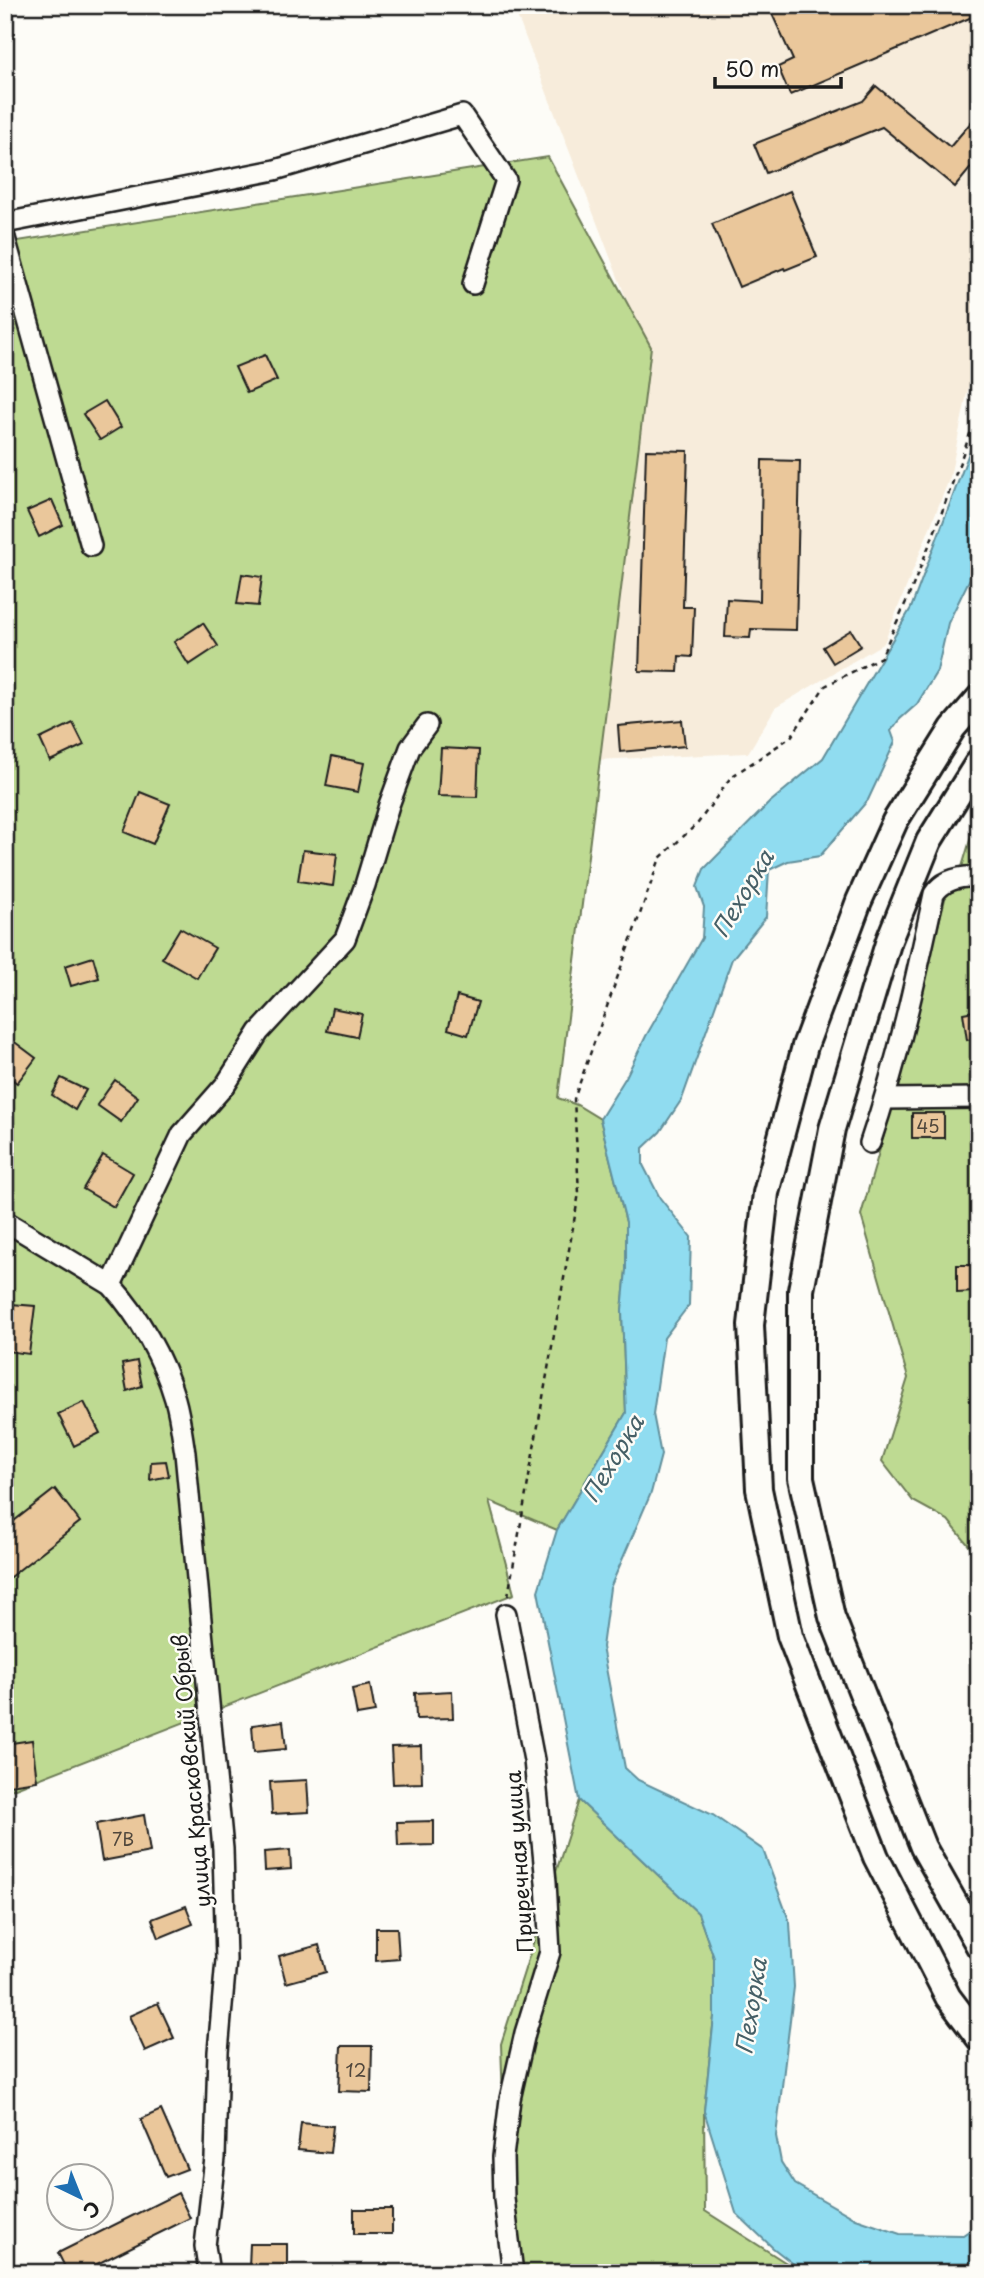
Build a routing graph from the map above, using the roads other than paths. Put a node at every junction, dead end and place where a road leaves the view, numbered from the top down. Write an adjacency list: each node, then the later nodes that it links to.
1 (5, 223): 3 (street)
2 (5, 238): 4 (street)
3 (473, 284)
4 (91, 546)
5 (979, 698): 16 (main road)
6 (427, 725): 13 (street)
7 (979, 761): 15 (main road)
8 (979, 877): 10 (street)
9 (979, 1098): 10 (street)
10 (885, 1099): 11 (street)
11 (870, 1143)
12 (5, 1221): 13 (street, улица Красковский Обрыв)
13 (111, 1285): 17 (street, улица Красковский Обрыв)
14 (506, 1614): 18 (street, Приречная улица)
15 (979, 1946)
16 (979, 2038)
17 (209, 2273)
18 (513, 2273)

